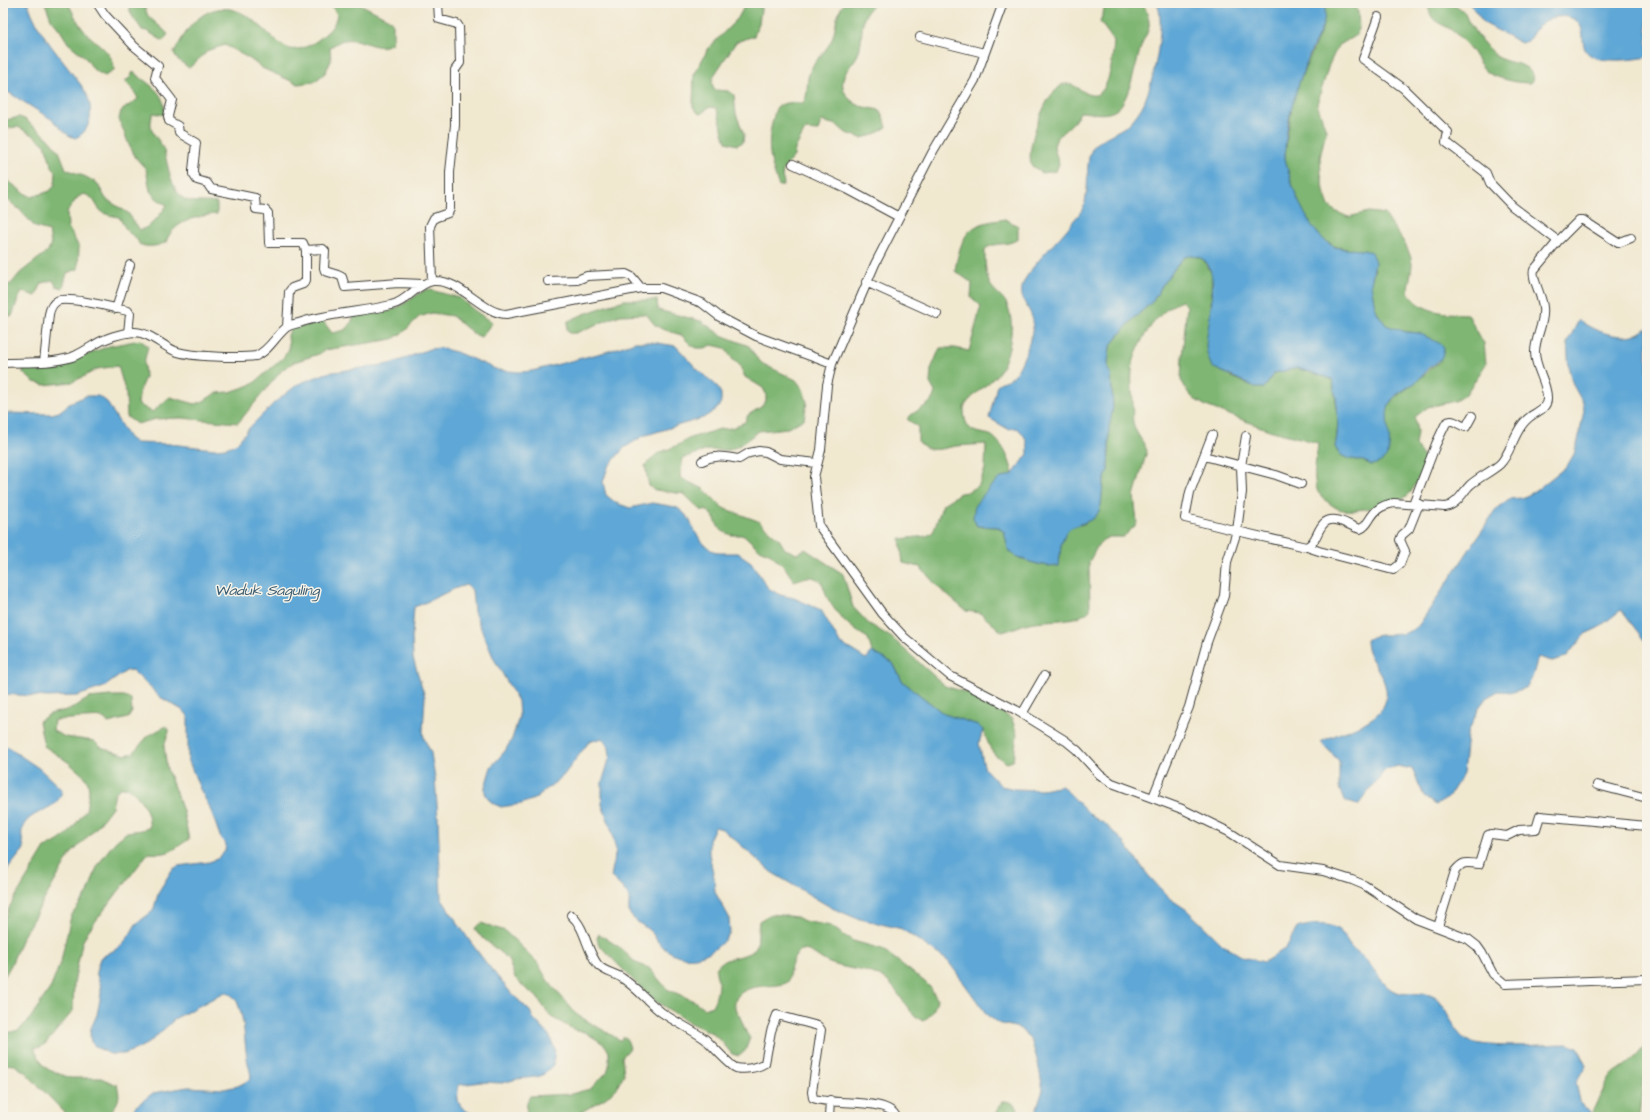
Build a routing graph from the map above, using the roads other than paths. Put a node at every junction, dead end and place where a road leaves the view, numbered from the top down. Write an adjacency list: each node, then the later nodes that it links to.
1 (97, 3): 11 (street)
2 (438, 3): 13 (street)
3 (1003, 3): 6 (street)
4 (1378, 17): 10 (street)
5 (920, 37): 6 (street)
6 (984, 53): 8 (street)
7 (794, 164): 8 (street)
8 (899, 217): 15 (street)
9 (1631, 238): 10 (street)
10 (1558, 241): 33 (street)
11 (306, 250): 16 (street); 20 (street)
12 (130, 265): 18 (street)
13 (432, 281): 16 (street); 17 (street)
14 (548, 281): 17 (street)
15 (866, 282): 19 (street); 24 (street)
16 (424, 284): 20 (street)
17 (641, 288): 24 (street)
18 (116, 309): 21 (street); 22 (street)
19 (937, 314)
20 (287, 327): 21 (street)
21 (128, 333): 22 (street)
22 (44, 362): 23 (street)
23 (3, 363)
24 (832, 364): 30 (street)
25 (1472, 416): 33 (street)
26 (1212, 435): 28 (street)
27 (1246, 436): 31 (street)
28 (1204, 456): 31 (street); 34 (street)
29 (702, 460): 30 (street)
30 (817, 463): 37 (street)
31 (1241, 466): 32 (street); 34 (street)
32 (1301, 484)
33 (1416, 504): 35 (street); 35 (street)
34 (1237, 531): 35 (street); 39 (street)
35 (1307, 547)
36 (1044, 676): 37 (street)
37 (1022, 714): 39 (street)
38 (1597, 785): 40 (street)
39 (1153, 797): 43 (street)
40 (1647, 798)
41 (1647, 826): 43 (street)
42 (571, 915): 45 (street)
43 (1438, 927): 44 (street)
44 (1647, 979)
45 (830, 1100): 46 (street); 47 (street)
46 (829, 1117)
47 (896, 1117)

